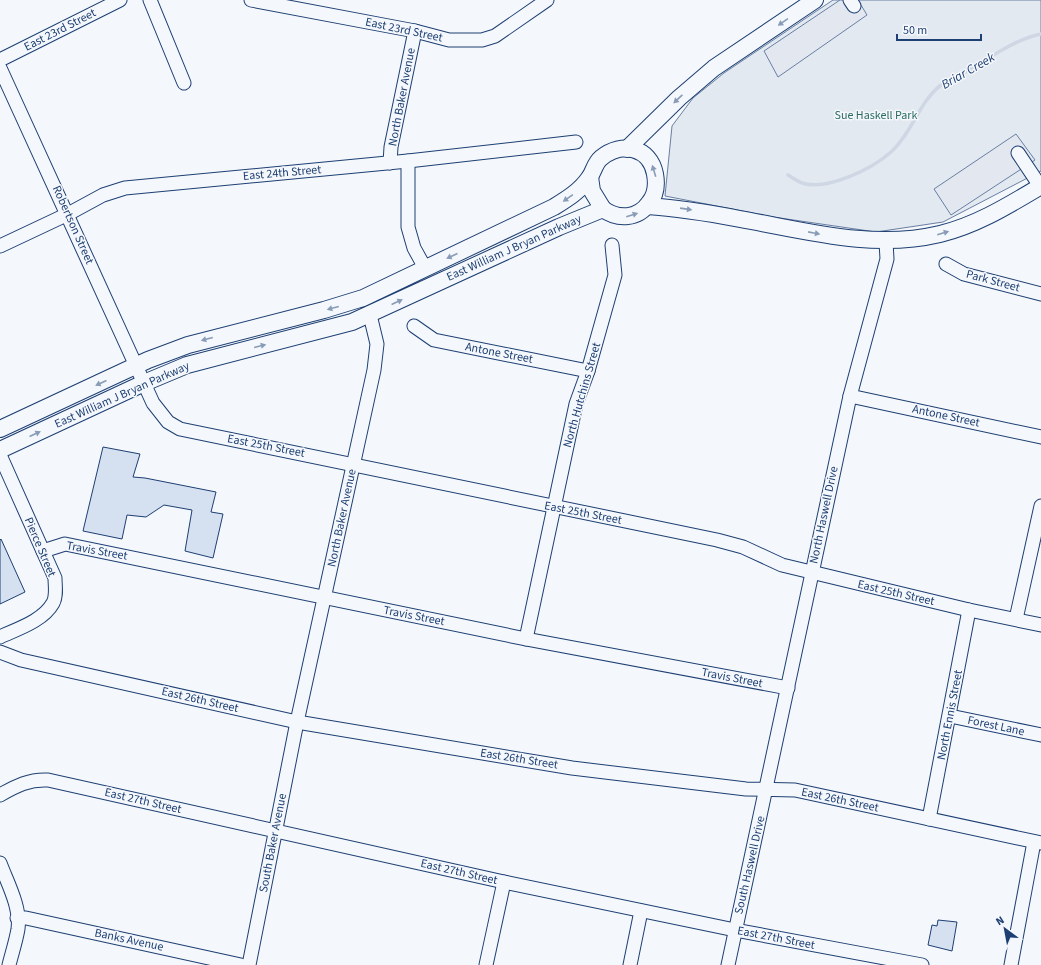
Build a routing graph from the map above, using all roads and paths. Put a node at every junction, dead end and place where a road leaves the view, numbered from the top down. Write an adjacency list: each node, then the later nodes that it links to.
1 (120, 0): 7 (street, East 23rd Street)
2 (150, 0): 9 (street)
3 (251, 0): 6 (street, East 23rd Street)
4 (548, 0): 6 (street, East 23rd Street)
5 (815, 0): 11 (main road, one-way to 11)
6 (415, 31): 14 (street, North Baker Avenue)
7 (0, 60)
8 (0, 68): 19 (street, Robertson Street)
9 (184, 83)
10 (576, 142): 13 (street, East 24th Street)
11 (627, 149): 15 (main road, East William J Bryan Parkway); 17 (main road, one-way to 11)
12 (1018, 153): 16 (street)
13 (408, 161): 14 (street, East 24th Street); 24 (street, North Baker Avenue)
14 (390, 163): 19 (street, East 24th Street)
15 (590, 177): 18 (main road); 24 (main road, East William J Bryan Parkway, one-way to 24)
16 (1041, 186): 20 (main road, one-way to 16)
17 (647, 206): 18 (main road, one-way to 17); 20 (main road, one-way to 20)
18 (604, 209): 26 (main road, East William J Bryan Parkway, one-way to 18)
19 (68, 214): 22 (street, East 24th Street); 28 (street, Robertson Street)
20 (886, 242): 31 (street, North Haswell Drive)
21 (612, 245): 29 (street, North Hutchins Street)
22 (0, 246)
23 (946, 264): 25 (street, Park Street)
24 (425, 268): 28 (main road, East William J Bryan Parkway, one-way to 28)
25 (1041, 294)
26 (370, 315): 30 (main road, East William J Bryan Parkway, one-way to 26); 36 (street, North Baker Avenue)
27 (414, 326): 29 (street, Antone Street)
28 (136, 366): 30 (street, Robertson Street); 32 (main road, East William J Bryan Parkway, one-way to 32)
29 (588, 371): 38 (street, North Hutchins Street)
30 (144, 383): 34 (main road, East William J Bryan Parkway, one-way to 30); 36 (street, East 25th Street)
31 (850, 396): 33 (street, Antone Street); 40 (street, North Haswell Drive)
32 (0, 430)
33 (1041, 436)
34 (0, 450)
35 (0, 455): 39 (street, Pierce Street)
36 (354, 464): 38 (street, East 25th Street); 41 (street, North Baker Avenue)
37 (1041, 506): 43 (street)
38 (553, 507): 40 (street, East 25th Street); 46 (street, North Hutchins Street)
39 (43, 551): 41 (street, Travis Street); 45 (street, Pierce Street)
40 (812, 572): 42 (street, East 25th Street); 48 (street, North Haswell Drive)
41 (324, 598): 46 (street, Travis Street); 50 (street, North Baker Avenue)
42 (970, 610): 43 (street, East 25th Street); 49 (street, North Ennis Street)
43 (1016, 619): 44 (street, East 25th Street)
44 (1041, 625)
45 (0, 637)
46 (526, 639): 48 (street, Travis Street)
47 (0, 652): 50 (street, East 26th Street)
48 (788, 688): 52 (street, North Haswell Drive)
49 (950, 716): 51 (street, Forest Lane); 54 (street, North Ennis Street)
50 (297, 722): 52 (street, East 26th Street); 55 (street, South Baker Avenue)
51 (1041, 735)
52 (767, 789): 54 (street, East 26th Street); 61 (street, South Haswell Drive)
53 (0, 795): 55 (street, East 27th Street)
54 (929, 819): 56 (street, East 26th Street)
55 (275, 831): 58 (street, East 27th Street); 64 (street, South Baker Avenue)
56 (1038, 843): 69 (street)
57 (0, 863): 60 (street)
58 (504, 882): 59 (street, East 27th Street); 65 (street)
59 (641, 911): 61 (street, East 27th Street); 66 (street)
60 (17, 918): 62 (street); 63 (street, Banks Avenue)
61 (735, 930): 67 (street, South Haswell Drive); 68 (street, East 27th Street)
62 (9, 965)
63 (241, 965)
64 (249, 965)
65 (486, 965)
66 (630, 965)
67 (728, 965)
68 (922, 965)
69 (1011, 965)

